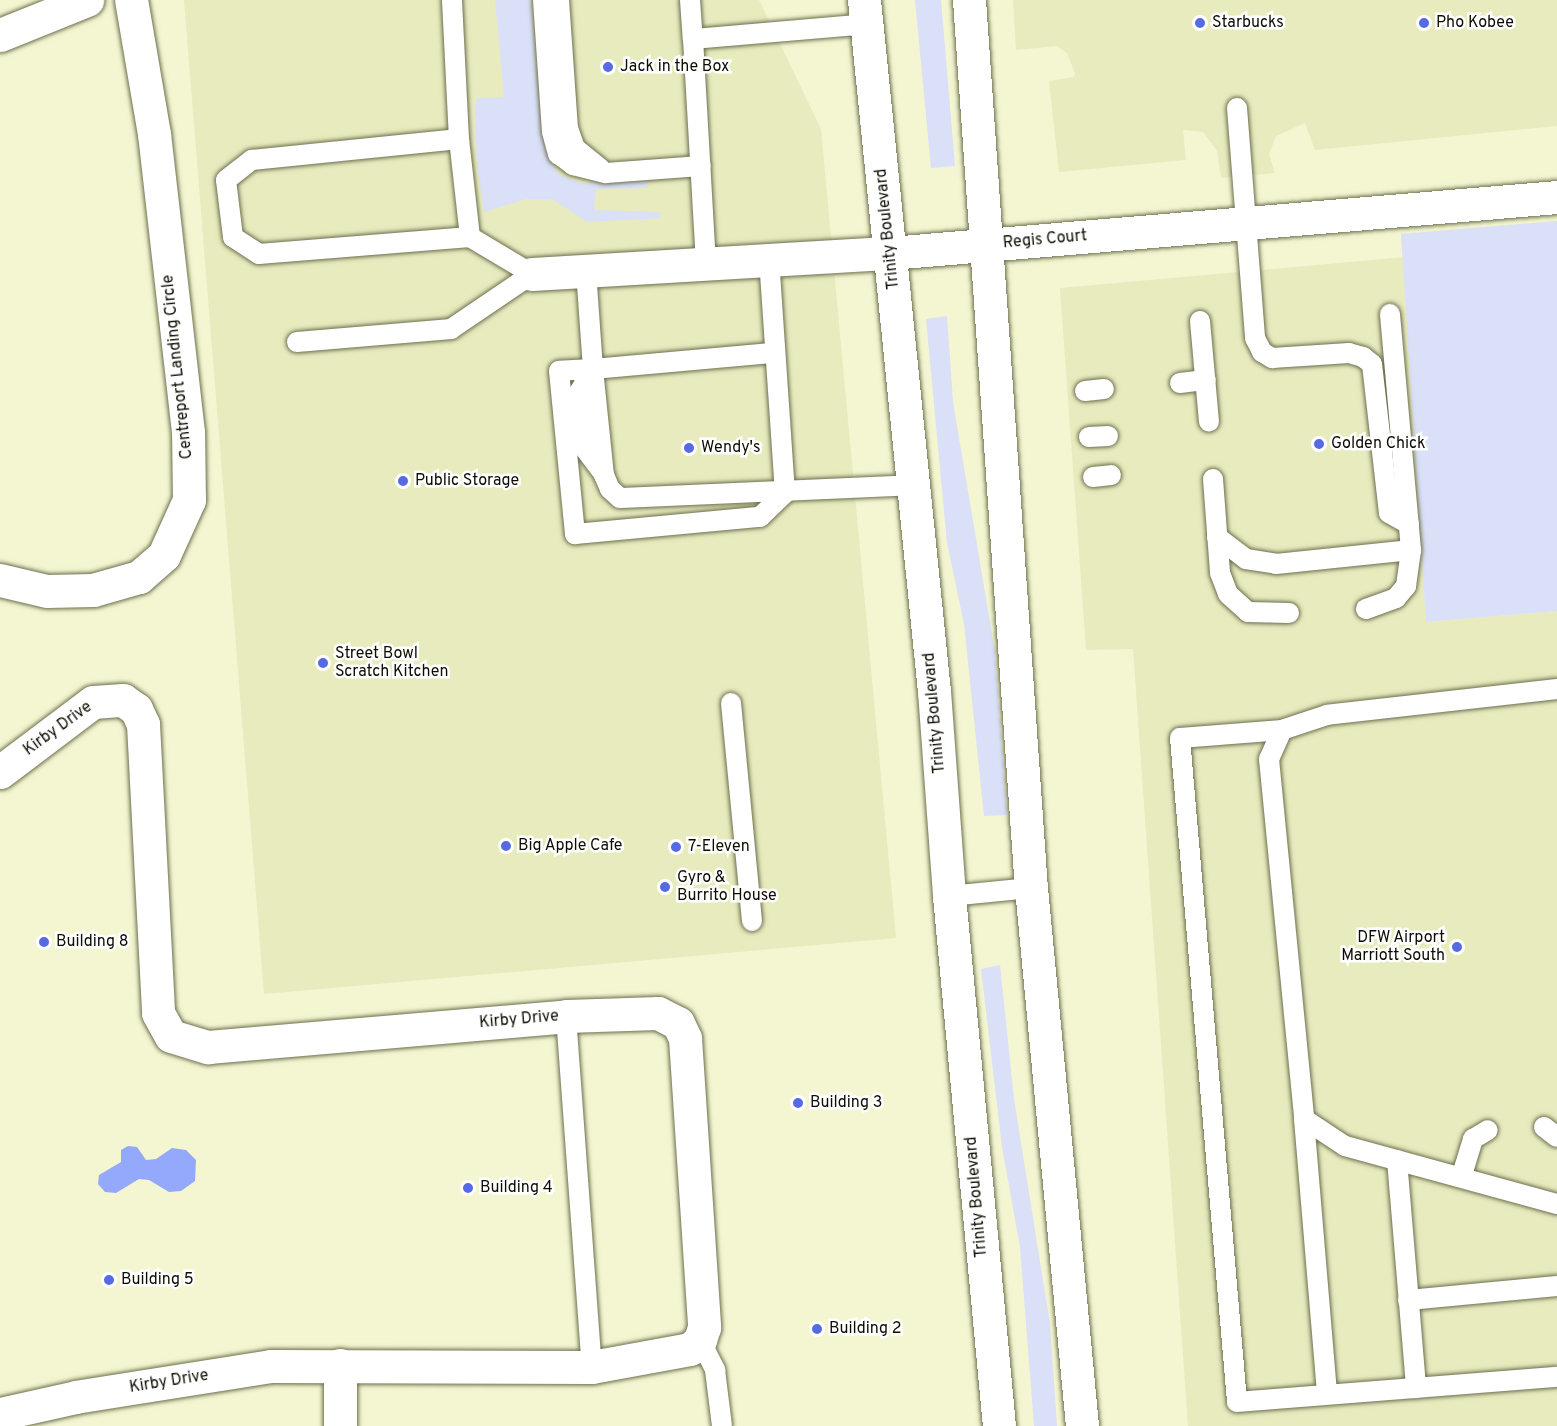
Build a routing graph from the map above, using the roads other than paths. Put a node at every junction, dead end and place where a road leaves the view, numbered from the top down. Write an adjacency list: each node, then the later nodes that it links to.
1 (87, 0): 9 (street)
2 (131, 0): 38 (street, Centreport Landing Circle)
3 (452, 0): 12 (lane)
4 (543, 0): 14 (lane)
5 (559, 0): 14 (lane)
6 (690, 0): 10 (lane)
7 (969, 0): 18 (street)
8 (866, 12): 10 (lane); 19 (street, Trinity Boulevard)
9 (0, 34)
10 (693, 39): 13 (lane)
11 (1237, 108): 16 (lane)
12 (459, 139): 17 (lane); 17 (lane)
13 (701, 166): 14 (lane); 21 (lane)
14 (606, 173)
15 (1557, 198): 16 (street, Regis Court)
16 (1246, 223): 18 (street, Regis Court); 35 (lane)
17 (470, 237): 23 (lane)
18 (987, 244): 19 (street, Regis Court); 45 (street)
19 (890, 253): 20 (street, Regis Court); 33 (street, Trinity Boulevard)
20 (769, 260): 21 (street, Regis Court); 27 (lane)
21 (706, 264): 22 (street, Regis Court)
22 (586, 271): 23 (street, Regis Court); 28 (lane)
23 (532, 274): 26 (lane)
24 (1390, 314): 35 (lane)
25 (1200, 321): 29 (lane)
26 (297, 342)
27 (774, 353): 28 (lane); 34 (lane)
28 (593, 369): 34 (lane); 34 (lane)
29 (1206, 380): 30 (lane); 31 (lane)
30 (1180, 382)
31 (1209, 422)
32 (1213, 479): 36 (lane)
33 (913, 485): 34 (lane); 46 (street, Trinity Boulevard)
34 (785, 493)
35 (1409, 524): 37 (lane)
36 (1216, 537): 37 (lane); 40 (lane)
37 (1411, 550): 39 (lane)
38 (0, 580)
39 (1366, 609)
40 (1288, 613)
41 (1557, 688): 43 (lane)
42 (731, 703): 47 (lane)
43 (1282, 730): 49 (lane); 61 (lane)
44 (0, 772): 48 (street, Kirby Drive)
45 (1031, 888): 46 (lane); 66 (street)
46 (948, 896): 65 (street, Trinity Boulevard)
47 (752, 921)
48 (566, 1016): 56 (street, Kirby Drive); 58 (lane)
49 (1304, 1119): 51 (lane); 61 (lane)
50 (1488, 1130): 52 (lane)
51 (1397, 1160): 52 (lane); 55 (lane)
52 (1461, 1175): 53 (lane)
53 (1557, 1204)
54 (1557, 1286): 55 (lane)
55 (1408, 1300): 60 (lane)
56 (700, 1340): 58 (street, Kirby Drive); 64 (lane)
57 (340, 1365): 58 (street, Kirby Drive); 62 (street, Kirby Drive); 63 (street)
58 (592, 1367)
59 (1557, 1377): 60 (lane)
60 (1416, 1388): 61 (lane)
61 (1327, 1394)
62 (0, 1414)
63 (340, 1426)
64 (722, 1426)
65 (999, 1426)
66 (1082, 1426)

